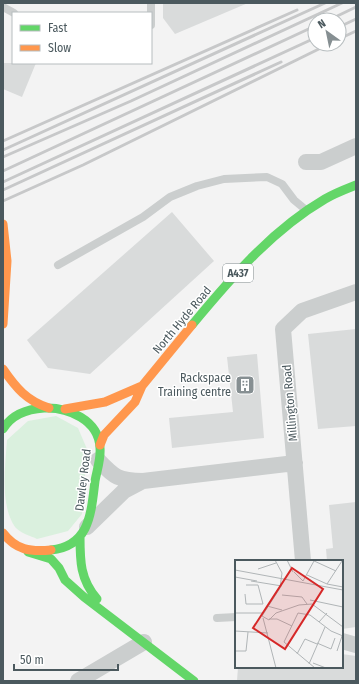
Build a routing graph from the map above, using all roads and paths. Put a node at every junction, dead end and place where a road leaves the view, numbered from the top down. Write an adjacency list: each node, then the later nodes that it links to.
1 (3, 7): 2 (lane)
2 (12, 12)
3 (356, 146): 4 (street)
4 (317, 166)
5 (356, 185): 6 (main road, North Hyde Road / A437)
6 (307, 210): 8 (lane); 12 (main road, North Hyde Road / A437)
7 (3, 224): 10 (main road)
8 (58, 265)
9 (356, 292): 17 (street, Millington Road)
10 (3, 324)
11 (3, 369): 13 (main road, Dawley Road)
12 (142, 386): 14 (main road, North Hyde Road / A437); 16 (main road, North Hyde Road / A437)
13 (49, 408): 14 (main road, Dawley Road); 15 (main road, Dawley Road)
14 (65, 409): 16 (main road, Dawley Road)
15 (3, 429)
16 (99, 453): 18 (street); 19 (main road, Dawley Road)
17 (295, 463): 18 (street); 22 (street, Millington Road)
18 (143, 481): 19 (street)
19 (83, 533): 21 (main road); 25 (main road, Dawley Road)
20 (6, 539): 21 (main road, Dawley Road)
21 (28, 552): 25 (main road, Dawley Road)
22 (303, 560)
23 (235, 617): 24 (lane)
24 (217, 618)
25 (115, 620): 27 (main road, Dawley Road)
26 (343, 641): 28 (street)
27 (144, 642): 29 (street); 30 (main road, Dawley Road)
28 (356, 645)
29 (78, 681)
30 (194, 681)

